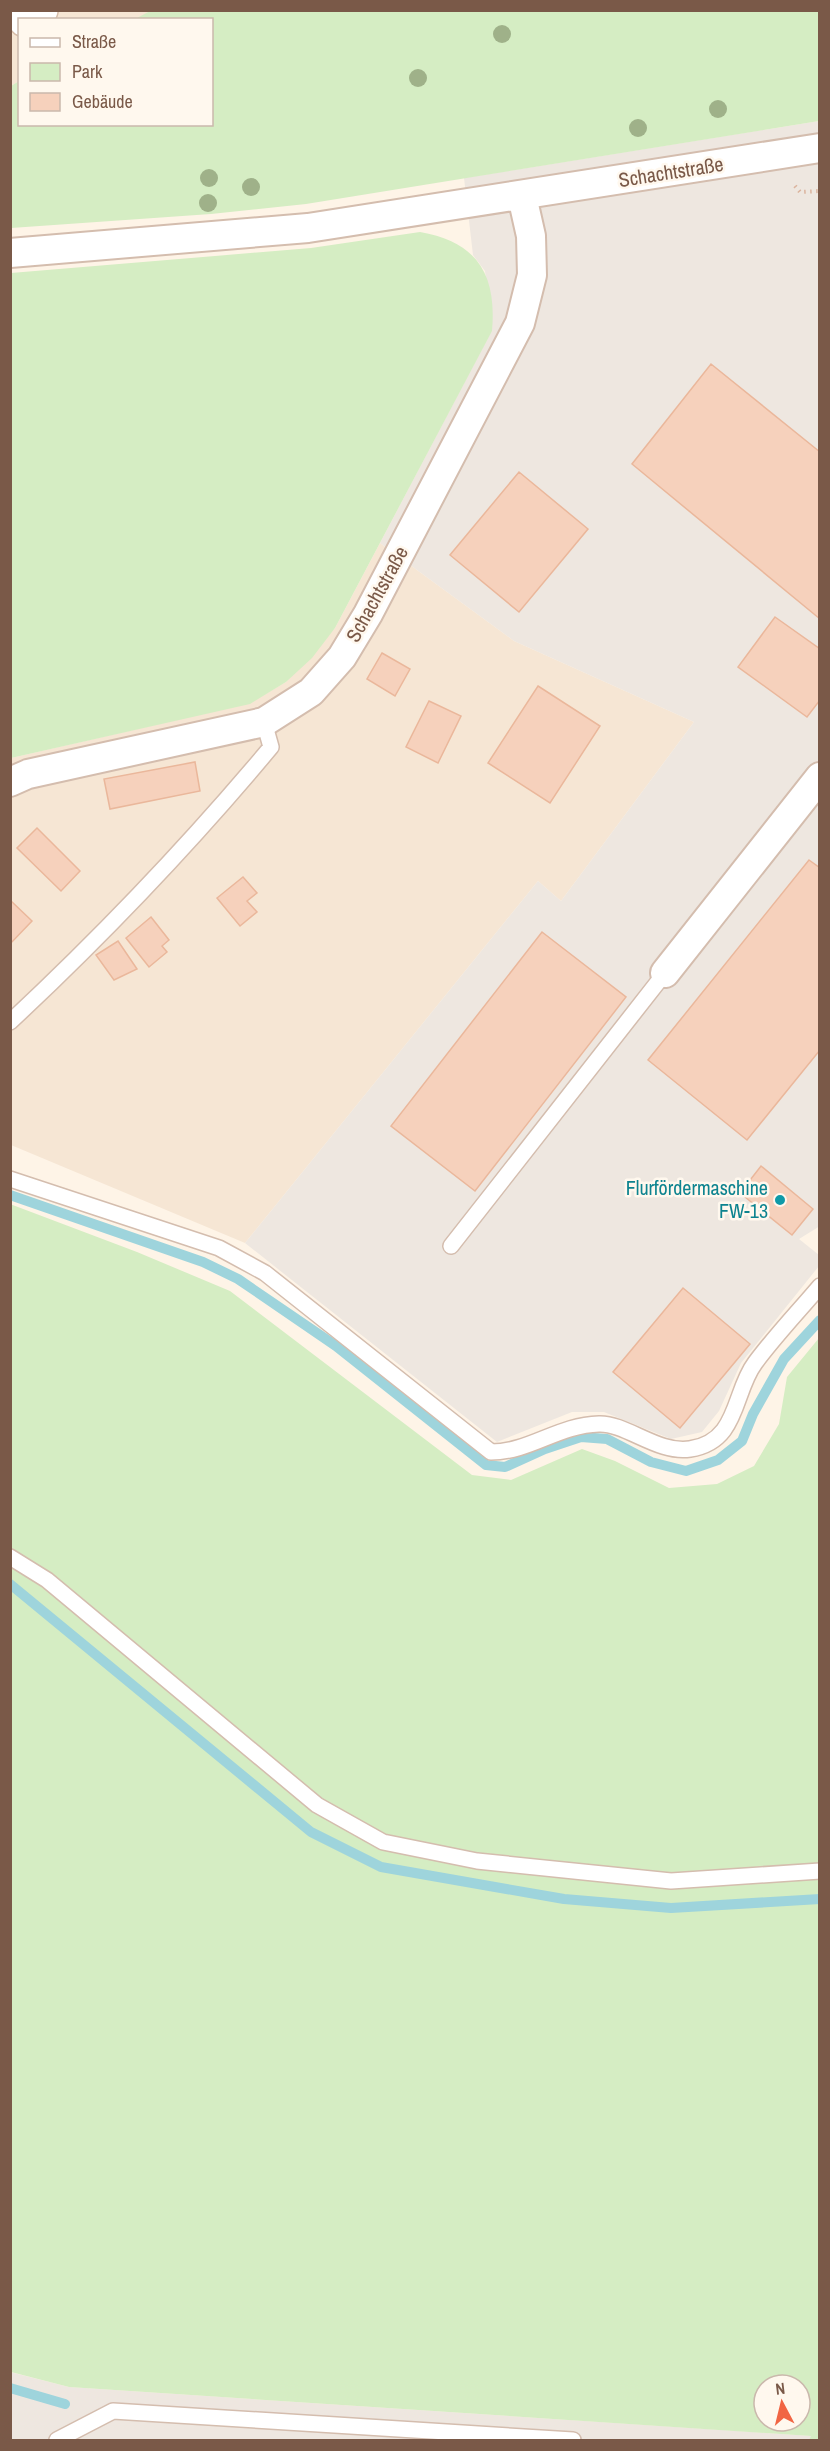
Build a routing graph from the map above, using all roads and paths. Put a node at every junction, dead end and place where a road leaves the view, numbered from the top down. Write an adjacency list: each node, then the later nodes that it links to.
1 (41, 10): 2 (street)
2 (28, 18)
3 (819, 148): 4 (street, Schachtstraße)
4 (522, 196): 5 (street, Schachtstraße); 6 (street, Schachtstraße)
5 (10, 254)
6 (264, 722): 8 (street, Schachtstraße); 10 (lane)
7 (819, 777): 9 (street)
8 (10, 782)
9 (665, 973): 12 (lane)
10 (10, 1022)
11 (10, 1179): 13 (lane)
12 (451, 1246)
13 (819, 1286)
14 (10, 1557): 15 (lane)
15 (819, 1871)
16 (57, 2440): 17 (lane)
17 (573, 2440)

